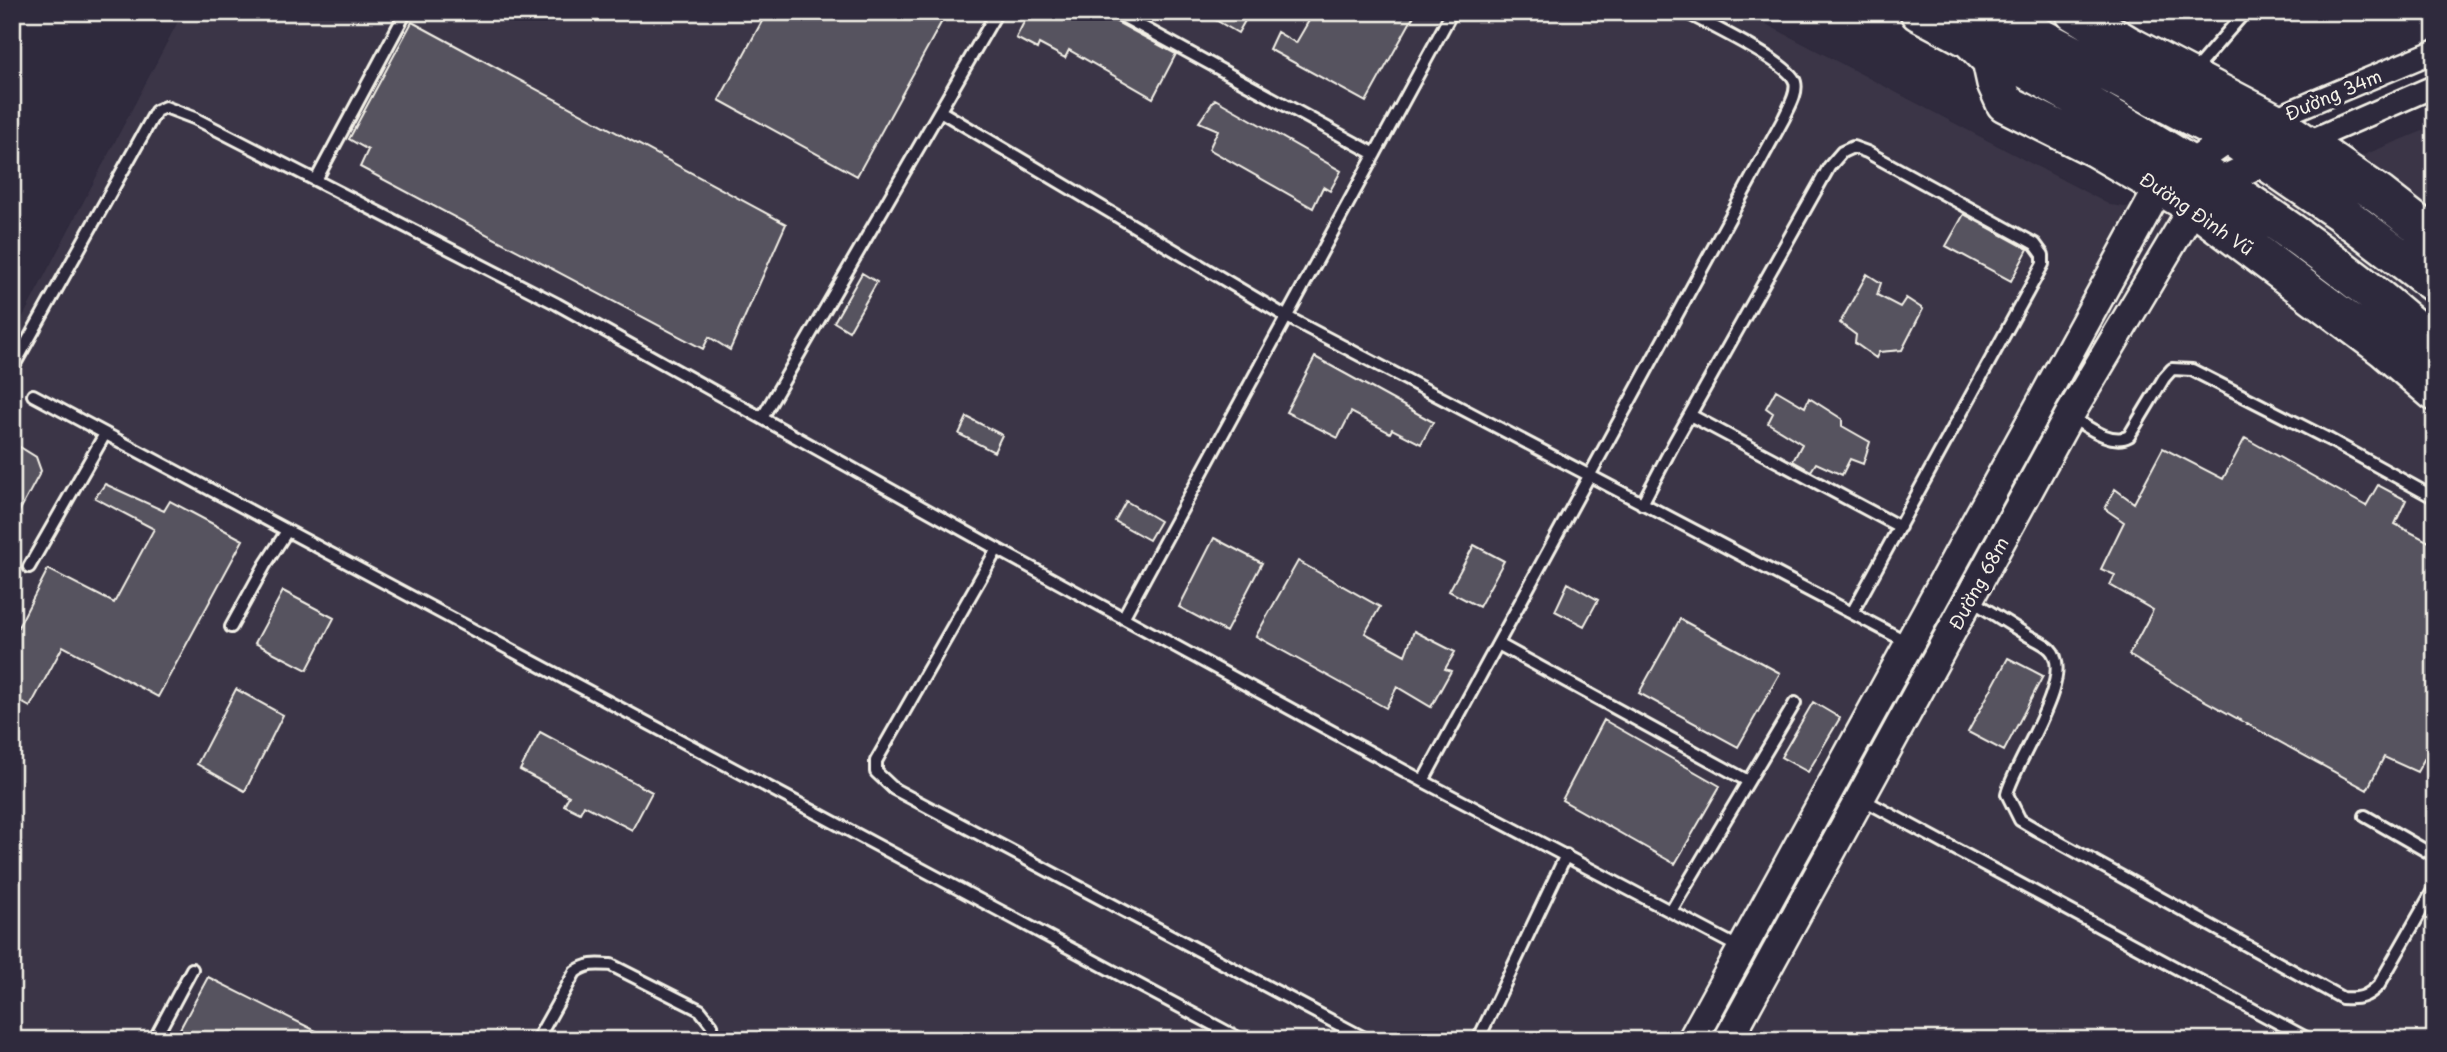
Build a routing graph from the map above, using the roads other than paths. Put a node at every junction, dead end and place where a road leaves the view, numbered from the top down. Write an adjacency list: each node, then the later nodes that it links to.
1 (406, 12): 21 (lane)
2 (997, 12): 15 (lane)
3 (1115, 12): 19 (lane)
4 (1452, 12): 19 (lane)
5 (1685, 12): 34 (lane)
6 (1919, 12): 11 (highway, Đường Đình Vũ)
7 (2000, 12): 8 (highway)
8 (2020, 12)
9 (2074, 12): 13 (highway)
10 (2245, 12): 13 (lane)
11 (1980, 25): 17 (highway, Đường Đình Vũ); 22 (highway, Đường Đình Vũ)
12 (2435, 51): 16 (street, Đường 34m)
13 (2188, 76): 16 (highway)
14 (2435, 86): 18 (street)
15 (940, 111): 25 (lane); 32 (lane)
16 (2270, 120): 17 (street, Đường 34m); 18 (highway)
17 (2231, 137): 20 (highway, Đường Đình Vũ); 22 (street)
18 (2304, 143): 20 (street); 23 (highway)
19 (1375, 155): 25 (lane)
20 (2266, 160): 22 (street); 24 (highway, Đường Đình Vũ)
21 (316, 180): 27 (lane); 32 (lane)
22 (2190, 185): 26 (highway, Đường Đình Vũ); 28 (highway, Đường Đình Vũ); 31 (street, Đường 68m); 45 (street)
23 (2435, 238)
24 (2435, 284)
25 (1287, 317): 34 (lane); 43 (lane)
26 (2435, 347)
27 (12, 369)
28 (2435, 392)
29 (33, 395): 33 (lane)
30 (1690, 415): 36 (lane); 37 (lane); 37 (lane)
31 (2069, 416): 35 (lane); 41 (street, Đường 68m)
32 (762, 418): 39 (lane)
33 (105, 434): 38 (lane); 40 (lane)
34 (1589, 476): 36 (lane); 46 (lane)
35 (2435, 498)
36 (1642, 504): 42 (lane)
37 (1900, 527): 42 (lane)
38 (288, 531): 44 (lane); 61 (lane)
39 (997, 550): 43 (lane); 62 (lane)
40 (30, 567)
41 (1969, 599): 50 (street, Đường 68m); 54 (lane)
42 (1852, 613): 45 (lane)
43 (1123, 618): 49 (lane)
44 (231, 627)
45 (1909, 643): 56 (street)
46 (1498, 644): 48 (lane); 49 (lane)
47 (1795, 703): 48 (lane)
48 (1748, 780): 55 (lane)
49 (1423, 781): 52 (lane)
50 (1860, 798): 65 (street, Đường 68m); 66 (lane)
51 (2365, 816): 53 (lane)
52 (1566, 855): 55 (lane); 63 (lane)
53 (2435, 856)
54 (2435, 887)
55 (1671, 911): 56 (lane)
56 (1742, 949): 64 (street)
57 (192, 969): 58 (lane)
58 (154, 1040)
59 (537, 1040): 60 (lane)
60 (713, 1040)
61 (1242, 1040)
62 (1368, 1040)
63 (1478, 1040)
64 (1692, 1040)
65 (1728, 1040)
66 (2310, 1040)

